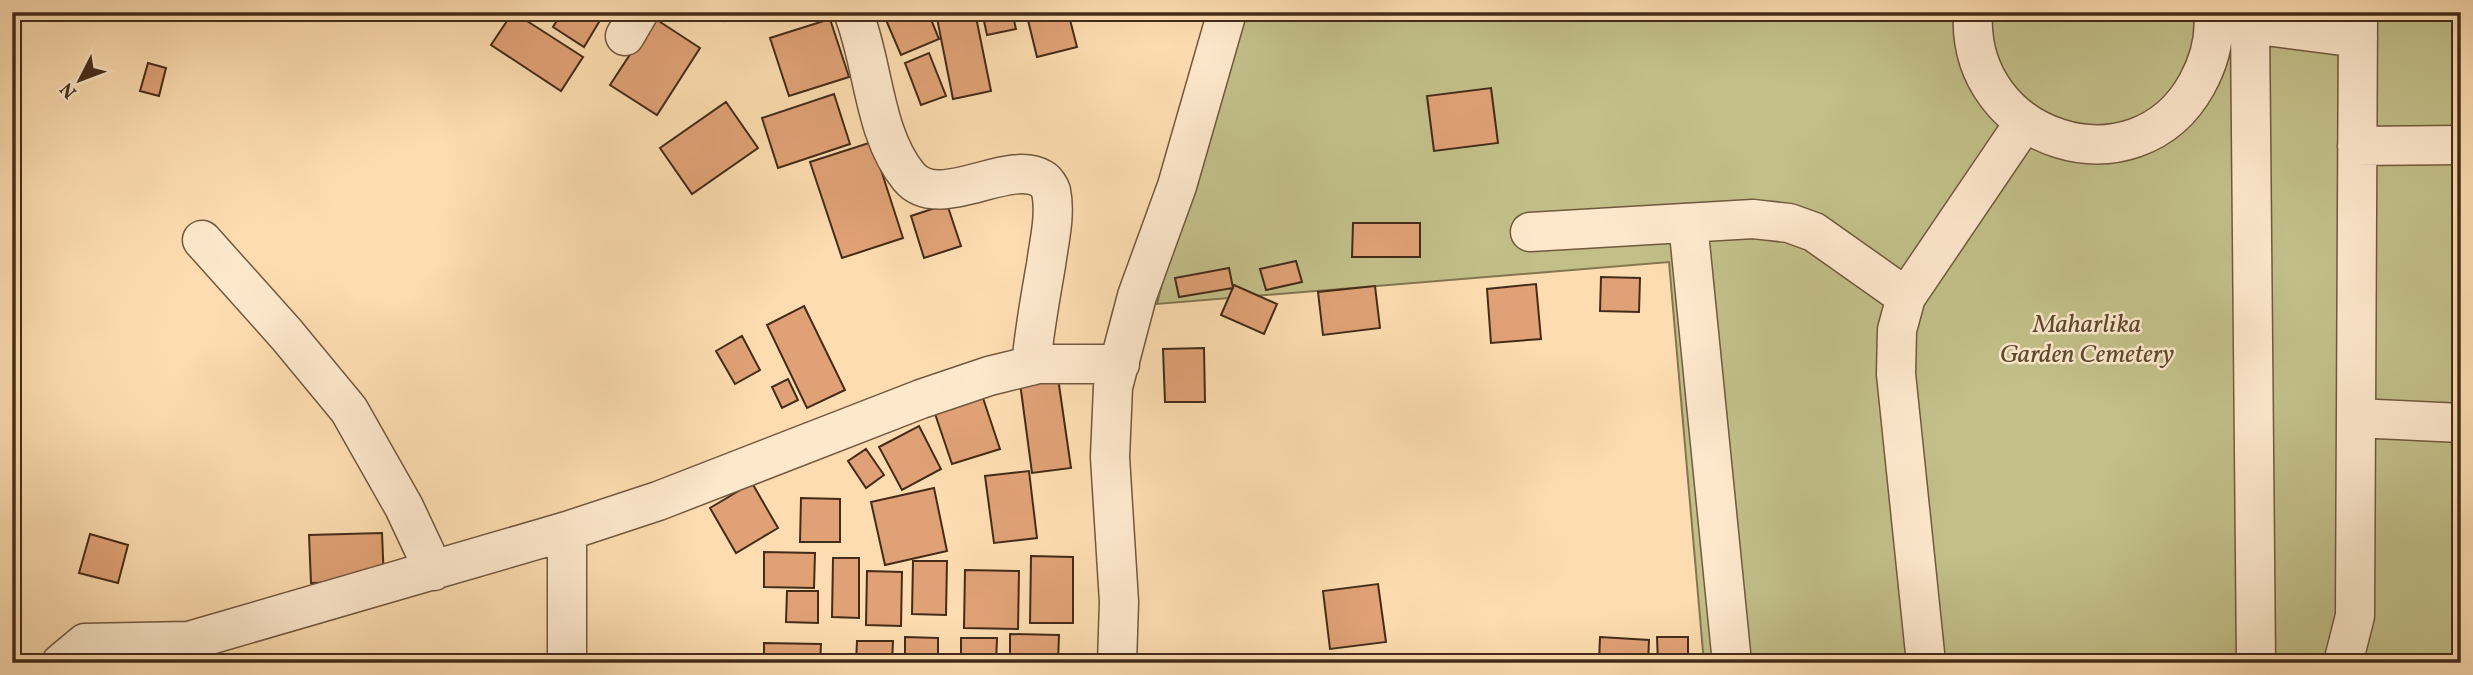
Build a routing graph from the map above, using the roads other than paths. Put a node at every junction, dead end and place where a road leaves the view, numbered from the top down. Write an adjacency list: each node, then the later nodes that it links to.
1 (853, 12): 14 (street)
2 (1227, 12): 13 (street)
3 (1973, 12): 6 (street)
4 (2225, 17): 5 (street); 6 (street); 24 (street)
5 (2358, 25): 7 (street)
6 (2024, 123): 12 (street)
7 (2357, 145): 8 (street); 15 (street)
8 (2461, 145)
9 (1688, 223): 10 (street); 12 (street); 22 (street)
10 (1530, 232)
11 (202, 240): 18 (street)
12 (1906, 297): 23 (street)
13 (1120, 363): 14 (street); 21 (street)
14 (1031, 366): 17 (street)
15 (2356, 418): 16 (street); 25 (street)
16 (2461, 423)
17 (567, 531): 18 (street); 20 (street)
18 (434, 570): 19 (street)
19 (61, 663)
20 (567, 663)
21 (1117, 663)
22 (1732, 663)
23 (1926, 663)
24 (2256, 663)
25 (2343, 663)

